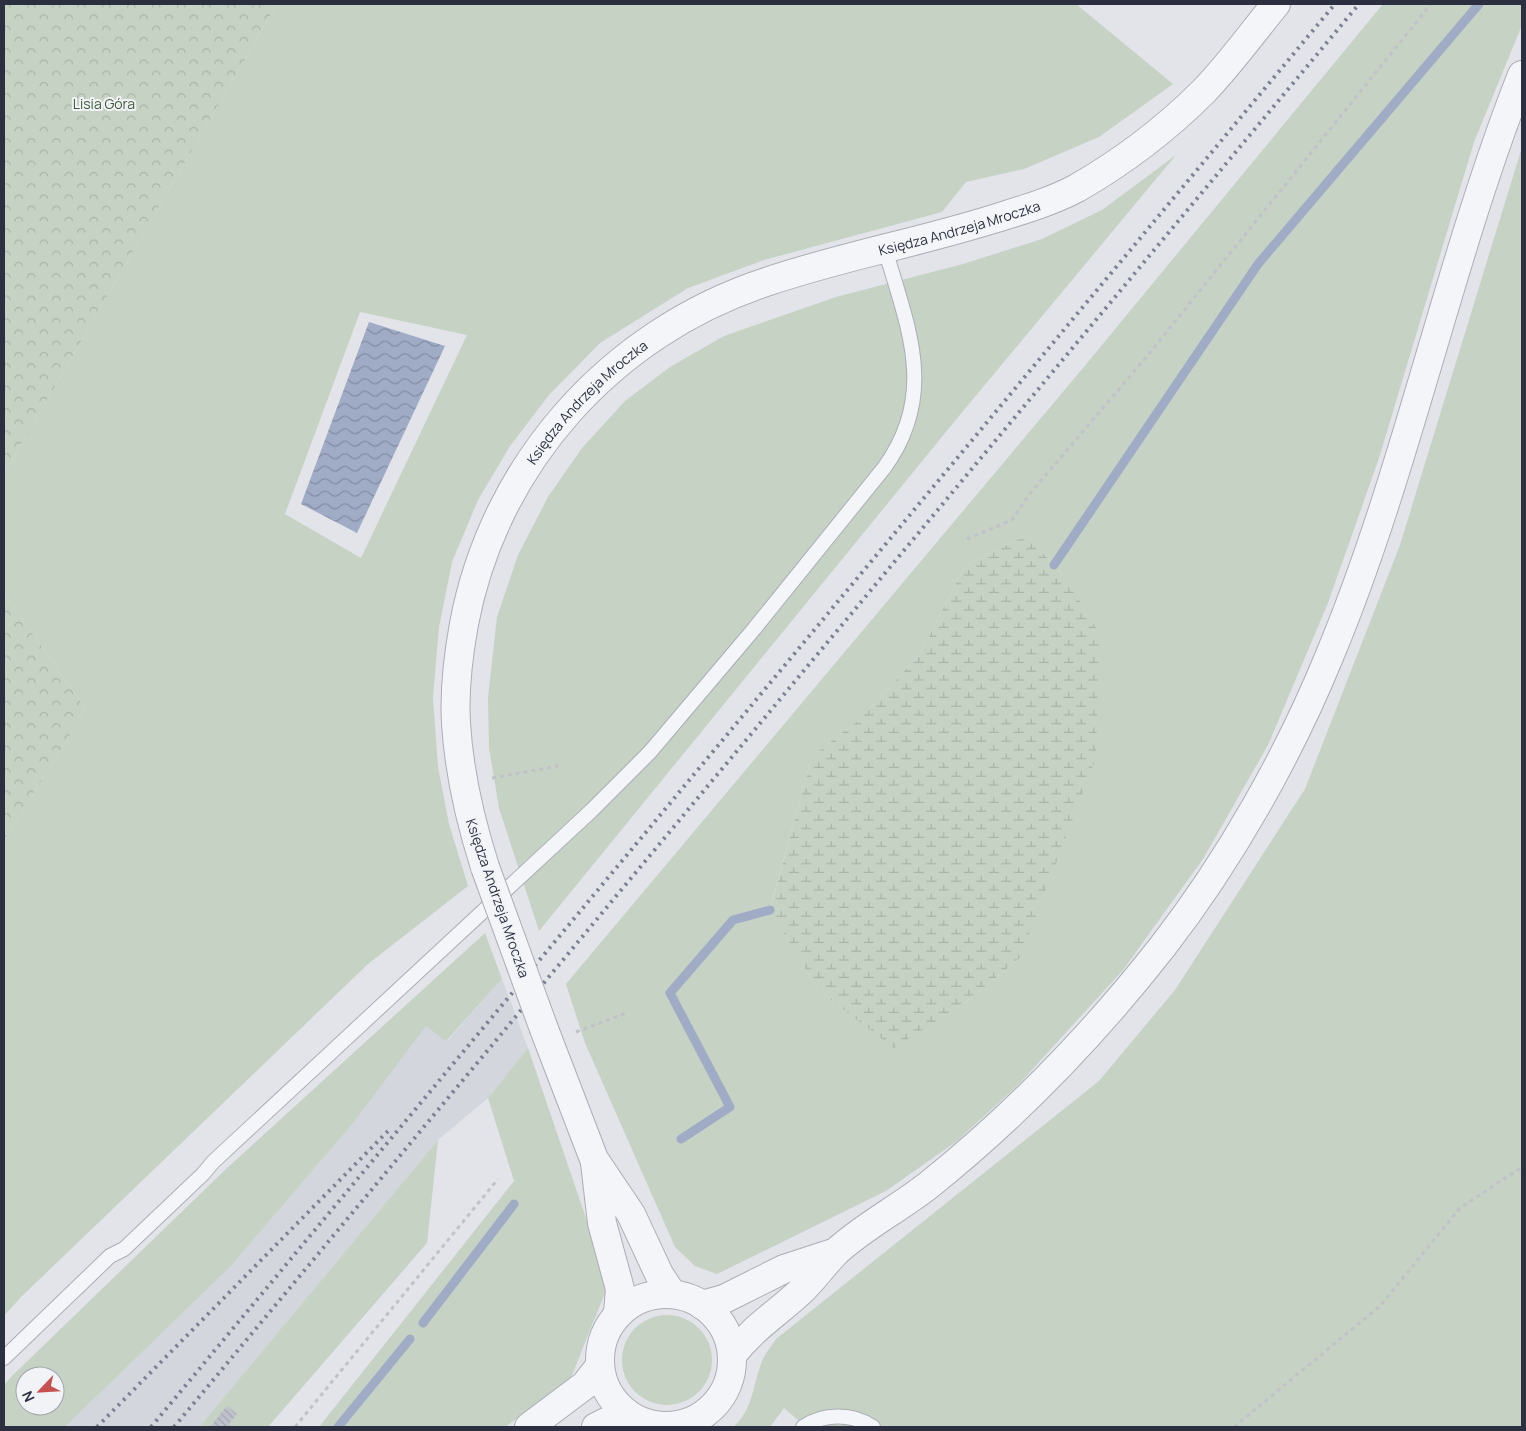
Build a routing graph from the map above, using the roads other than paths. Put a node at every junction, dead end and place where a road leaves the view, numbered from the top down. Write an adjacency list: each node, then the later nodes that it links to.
1 (1276, 4): 3 (street, Księdza Andrzeja Mroczka)
2 (1522, 75): 5 (street)
3 (885, 249): 4 (street, Księdza Andrzeja Mroczka, bridge); 10 (lane)
4 (594, 1159): 6 (street, Księdza Andrzeja Mroczka); 8 (street, Księdza Andrzeja Mroczka)
5 (837, 1251): 7 (street); 9 (street)
6 (672, 1294): 7 (street); 8 (street)
7 (702, 1305): 9 (street)
8 (618, 1313): 11 (street)
9 (732, 1356): 12 (street)
10 (4, 1358)
11 (599, 1367): 12 (street); 13 (street)
12 (631, 1417): 14 (street)
13 (529, 1427)
14 (596, 1427)
15 (803, 1427): 16 (lane)
16 (874, 1427)

